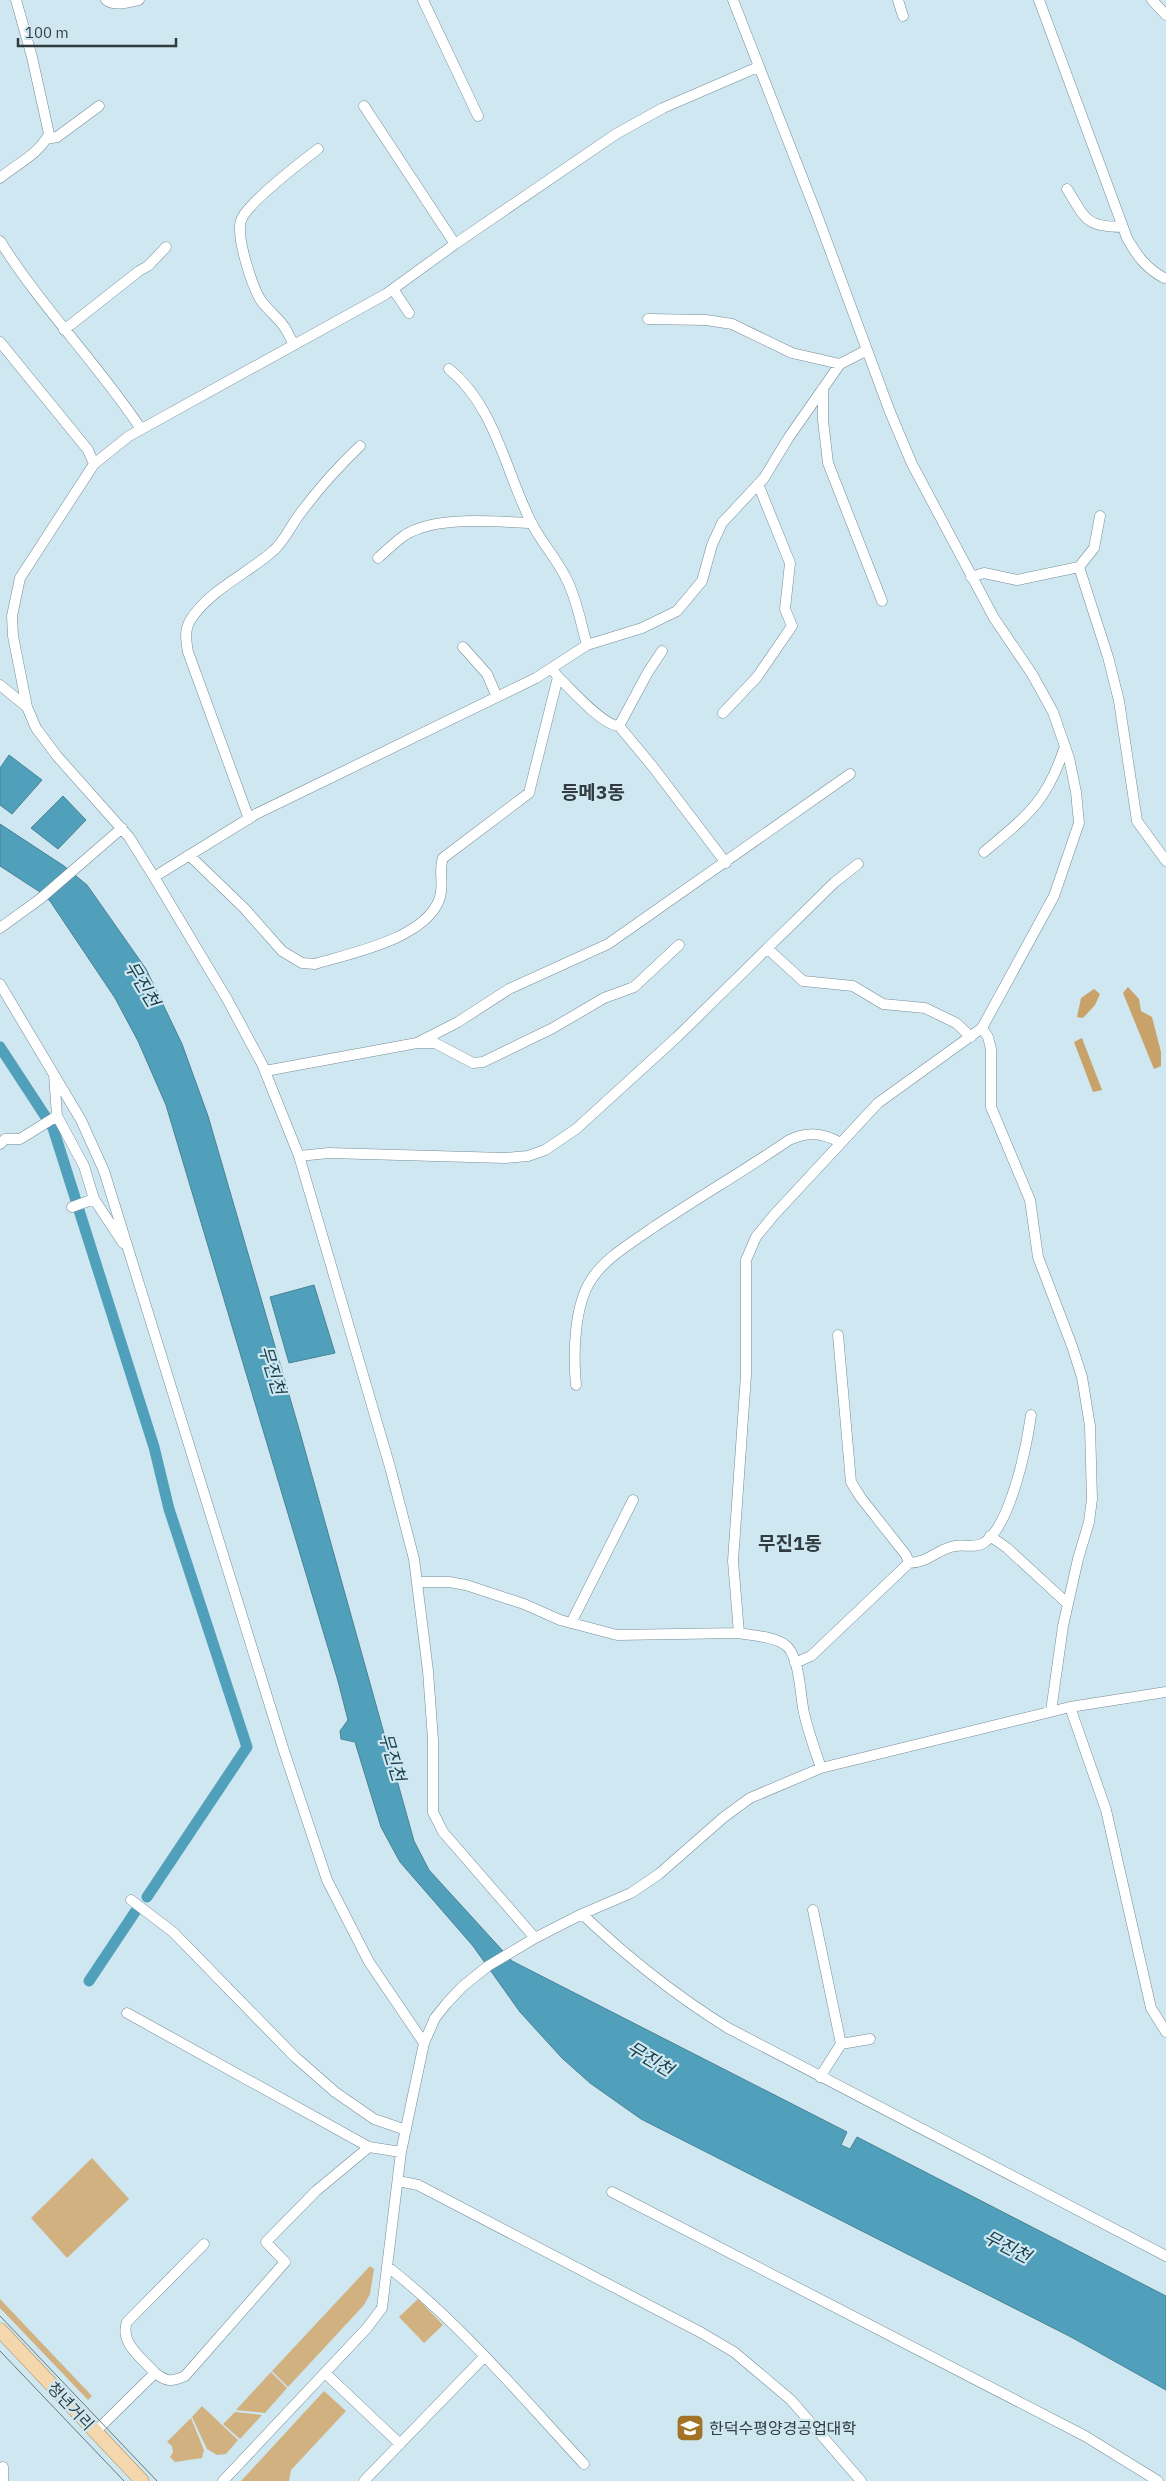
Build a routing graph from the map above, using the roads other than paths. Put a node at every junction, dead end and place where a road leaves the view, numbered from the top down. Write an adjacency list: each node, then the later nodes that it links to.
1 (16, 0): 15 (street)
2 (106, 0): 3 (street)
3 (139, 0)
4 (423, 0): 14 (street)
5 (733, 0): 11 (street)
6 (898, 0): 10 (street)
7 (1039, 0): 19 (street)
8 (1152, 0): 9 (street)
9 (1166, 15)
10 (904, 16)
11 (758, 67): 21 (street); 30 (street)
12 (99, 106): 15 (street)
13 (364, 106): 21 (street)
14 (478, 116)
15 (46, 139): 17 (street)
16 (318, 148): 29 (street)
17 (0, 178)
18 (1067, 189): 19 (street)
19 (1123, 227): 23 (street)
20 (0, 242): 27 (street)
21 (454, 244): 24 (street)
22 (166, 247): 27 (street)
23 (1164, 278)
24 (393, 289): 25 (street); 29 (street)
25 (409, 313)
26 (648, 319): 31 (street)
27 (64, 330): 34 (street)
28 (0, 342): 36 (street)
29 (294, 344): 34 (street)
30 (867, 350): 31 (street); 42 (street)
31 (840, 364): 33 (street)
32 (449, 369): 39 (street)
33 (824, 386): 37 (street); 43 (street)
34 (142, 429): 36 (street)
35 (360, 446): 55 (street)
36 (94, 464): 50 (street)
37 (758, 484): 44 (street); 51 (street)
38 (1100, 516): 41 (street)
39 (532, 523): 40 (street); 44 (street)
40 (378, 558)
41 (1079, 568): 42 (street); 59 (street)
42 (971, 577): 53 (street)
43 (882, 601)
44 (587, 645): 47 (street)
45 (463, 647): 49 (street)
46 (662, 651): 52 (street)
47 (555, 673): 49 (street); 52 (street); 58 (street)
48 (0, 685): 50 (street)
49 (497, 697): 55 (street)
50 (26, 707): 56 (street)
51 (723, 713)
52 (619, 726): 60 (street)
53 (1064, 746): 57 (street); 67 (street)
54 (850, 774): 60 (street)
55 (249, 818): 58 (street)
56 (122, 828): 62 (street); 63 (street)
57 (984, 852)
58 (189, 855): 62 (street)
59 (1166, 860)
60 (726, 863): 69 (street)
61 (858, 864): 65 (street)
62 (154, 877): 70 (street)
63 (0, 928)
64 (679, 945): 69 (street)
65 (768, 949): 68 (street); 75 (street)
66 (0, 984): 71 (street)
67 (982, 1028): 68 (street); 86 (street)
68 (971, 1037): 73 (street)
69 (416, 1043): 70 (street)
70 (265, 1071): 75 (street)
71 (54, 1072): 72 (street); 78 (street)
72 (55, 1117): 74 (street); 76 (street)
73 (841, 1143): 80 (street); 88 (street)
74 (0, 1144)
75 (299, 1156): 85 (street)
76 (91, 1200): 77 (street); 78 (street)
77 (72, 1207)
78 (129, 1252): 101 (street)
79 (838, 1335): 84 (street)
80 (576, 1384)
81 (1031, 1415): 83 (street)
82 (633, 1500): 87 (street)
83 (990, 1536): 84 (street); 86 (street)
84 (909, 1563): 89 (street)
85 (418, 1582): 87 (street); 97 (street)
86 (1068, 1604): 92 (street)
87 (571, 1623): 88 (street)
88 (739, 1633): 89 (street)
89 (795, 1663): 93 (street)
90 (1166, 1692): 91 (street)
91 (1070, 1707): 92 (street); 99 (street)
92 (1051, 1711): 93 (street)
93 (821, 1768): 96 (street)
94 (131, 1900): 104 (street)
95 (813, 1910): 102 (street)
96 (582, 1914): 97 (street); 103 (street)
97 (535, 1938): 101 (street)
98 (127, 2013): 105 (street)
99 (1166, 2032)
100 (870, 2038): 102 (street)
101 (424, 2043): 104 (street)
102 (841, 2044): 103 (street)
103 (820, 2077): 110 (street)
104 (406, 2130): 106 (street)
105 (369, 2147): 106 (street); 114 (street)
106 (402, 2152): 107 (street)
107 (398, 2181): 111 (street); 124 (street)
108 (612, 2192): 125 (street)
109 (204, 2244): 114 (street)
110 (1166, 2256)
111 (388, 2267): 113 (street); 115 (street)
112 (0, 2330): 116 (main road, 청년거리)
113 (484, 2357): 117 (street); 118 (street)
114 (155, 2373): 116 (street)
115 (324, 2373): 117 (street); 122 (street)
116 (95, 2432): 121 (main road, 청년거리)
117 (400, 2444): 123 (street)
118 (584, 2464)
119 (3, 2467): 120 (street)
120 (3, 2481)
121 (142, 2481)
122 (223, 2481)
123 (364, 2481)
124 (861, 2481)
125 (1158, 2481)

